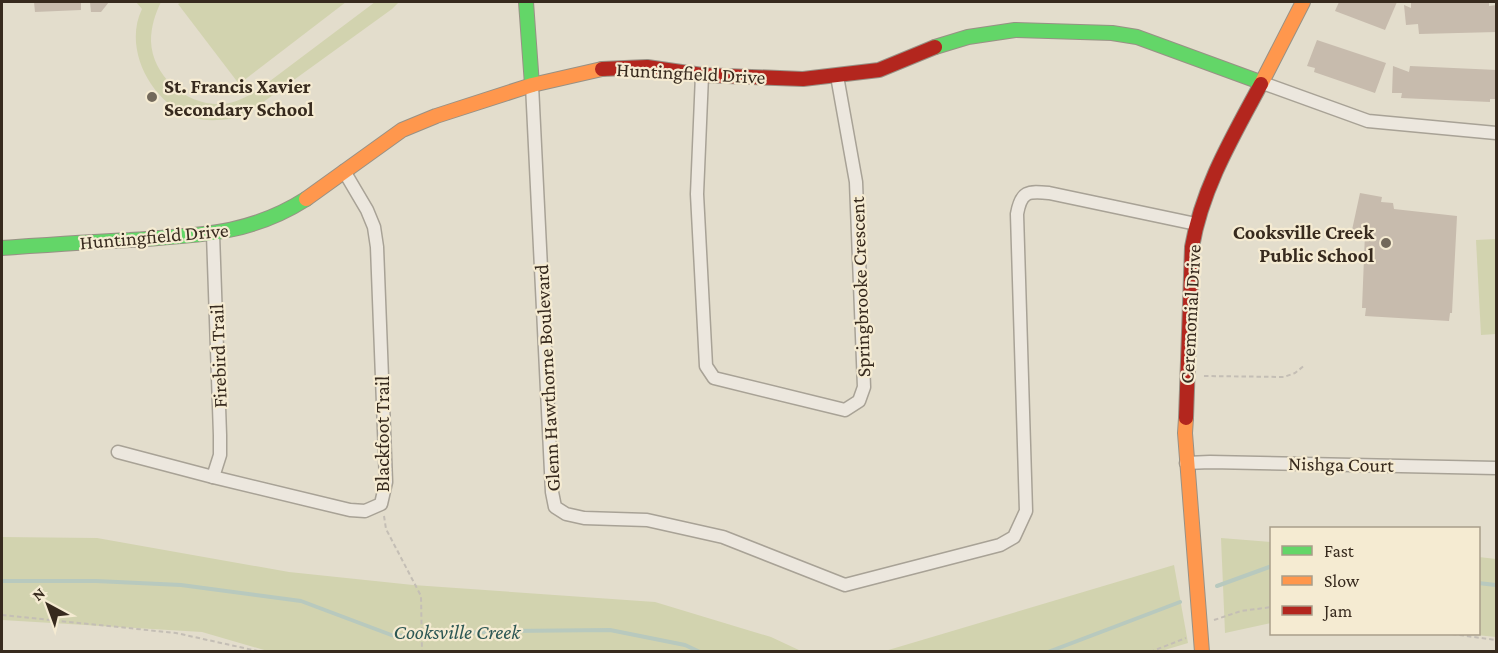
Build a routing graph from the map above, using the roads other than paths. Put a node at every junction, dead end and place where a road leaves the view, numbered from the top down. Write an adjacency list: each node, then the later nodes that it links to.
1 (526, 2): 6 (street, Glenn Hawthorne Boulevard)
2 (1303, 2): 5 (street, Ceremonial Drive)
3 (702, 75): 4 (street, Huntingfield Drive); 4 (street, Springbrooke Crescent); 6 (street, Huntingfield Drive)
4 (837, 76): 5 (street, Huntingfield Drive)
5 (1260, 82): 7 (street); 9 (street, Ceremonial Drive)
6 (532, 85): 8 (street, Huntingfield Drive); 9 (street, Glenn Hawthorne Boulevard)
7 (1497, 133)
8 (344, 171): 10 (street, Huntingfield Drive); 15 (street, Blackfoot Trail)
9 (1196, 224): 13 (street, Ceremonial Drive)
10 (213, 234): 11 (street, Huntingfield Drive); 15 (street, Firebird Trail)
11 (2, 248)
12 (118, 452): 15 (street, Blackfoot Trail)
13 (1186, 464): 14 (street, Nishga Court); 16 (street, Ceremonial Drive)
14 (1497, 468)
15 (213, 477)
16 (1202, 651)

